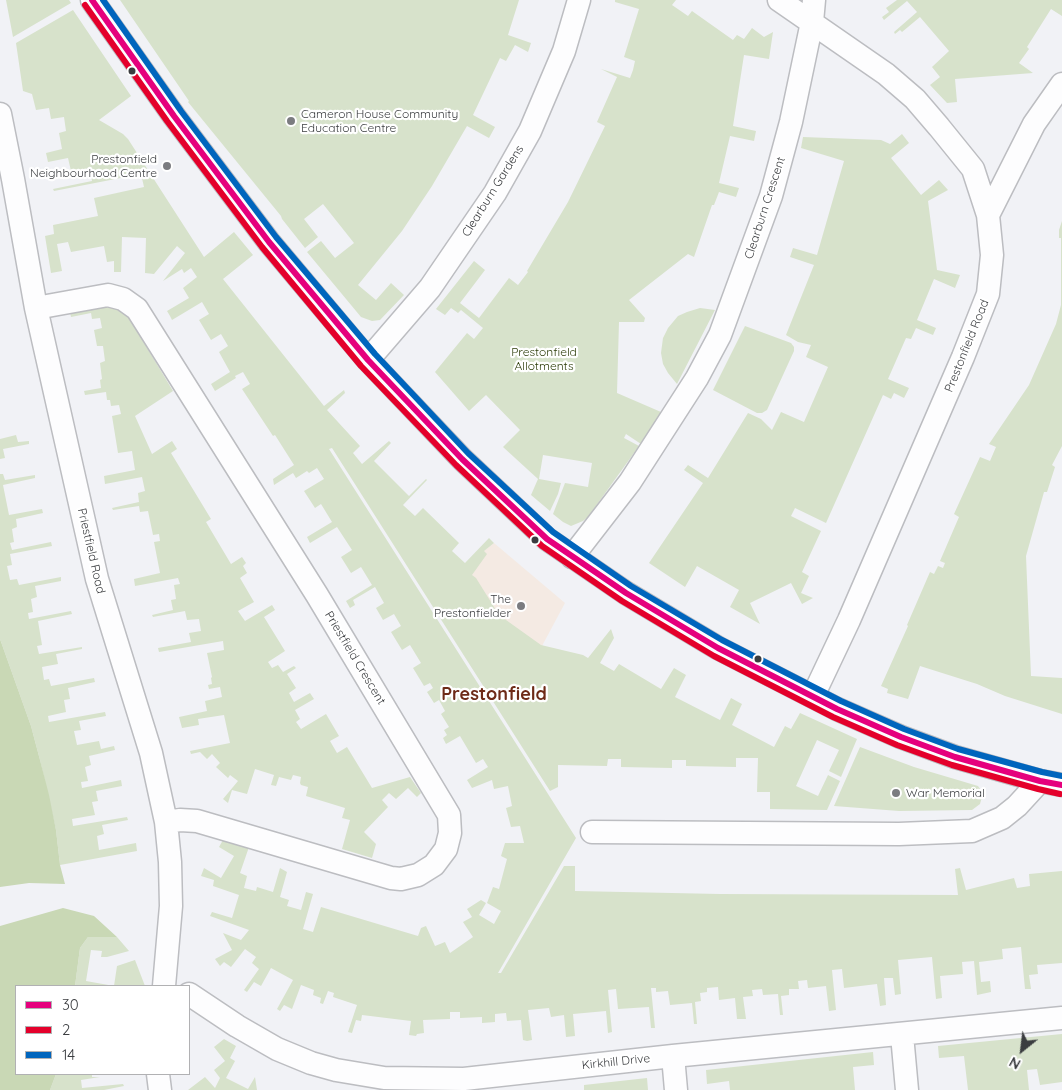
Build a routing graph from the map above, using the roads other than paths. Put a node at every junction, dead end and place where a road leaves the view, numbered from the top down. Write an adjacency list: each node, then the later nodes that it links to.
1 (92, 0): 10 (street)
2 (579, 0): 10 (street, Clearburn Gardens)
3 (779, 0): 4 (street, Prestonfield Road)
4 (813, 11): 8 (street, Prestonfield Road); 11 (street, Clearburn Crescent)
5 (1062, 84): 8 (street)
6 (0, 114): 7 (street, Priestfield Road)
7 (7, 178): 9 (street, Priestfield Road)
8 (988, 215): 12 (street, Prestonfield Road)
9 (36, 308): 15 (street, Priestfield Road); 15 (street, Priestfield Crescent)
10 (368, 360): 11 (street)
11 (572, 557): 12 (street)
12 (813, 696): 13 (street)
13 (1040, 781): 14 (street); 16 (street)
14 (1062, 785)
15 (166, 822): 17 (street, Priestfield Road)
16 (592, 832)
17 (169, 983)
18 (190, 995): 23 (street, Kirkhill Drive)
19 (1062, 1018): 20 (street, Kirkhill Drive)
20 (902, 1035): 21 (street, Kirkhill Drive); 26 (street)
21 (673, 1056): 23 (street, Kirkhill Drive); 25 (street)
22 (158, 1075): 24 (street)
23 (465, 1084)
24 (160, 1090)
25 (676, 1090)
26 (907, 1090)

